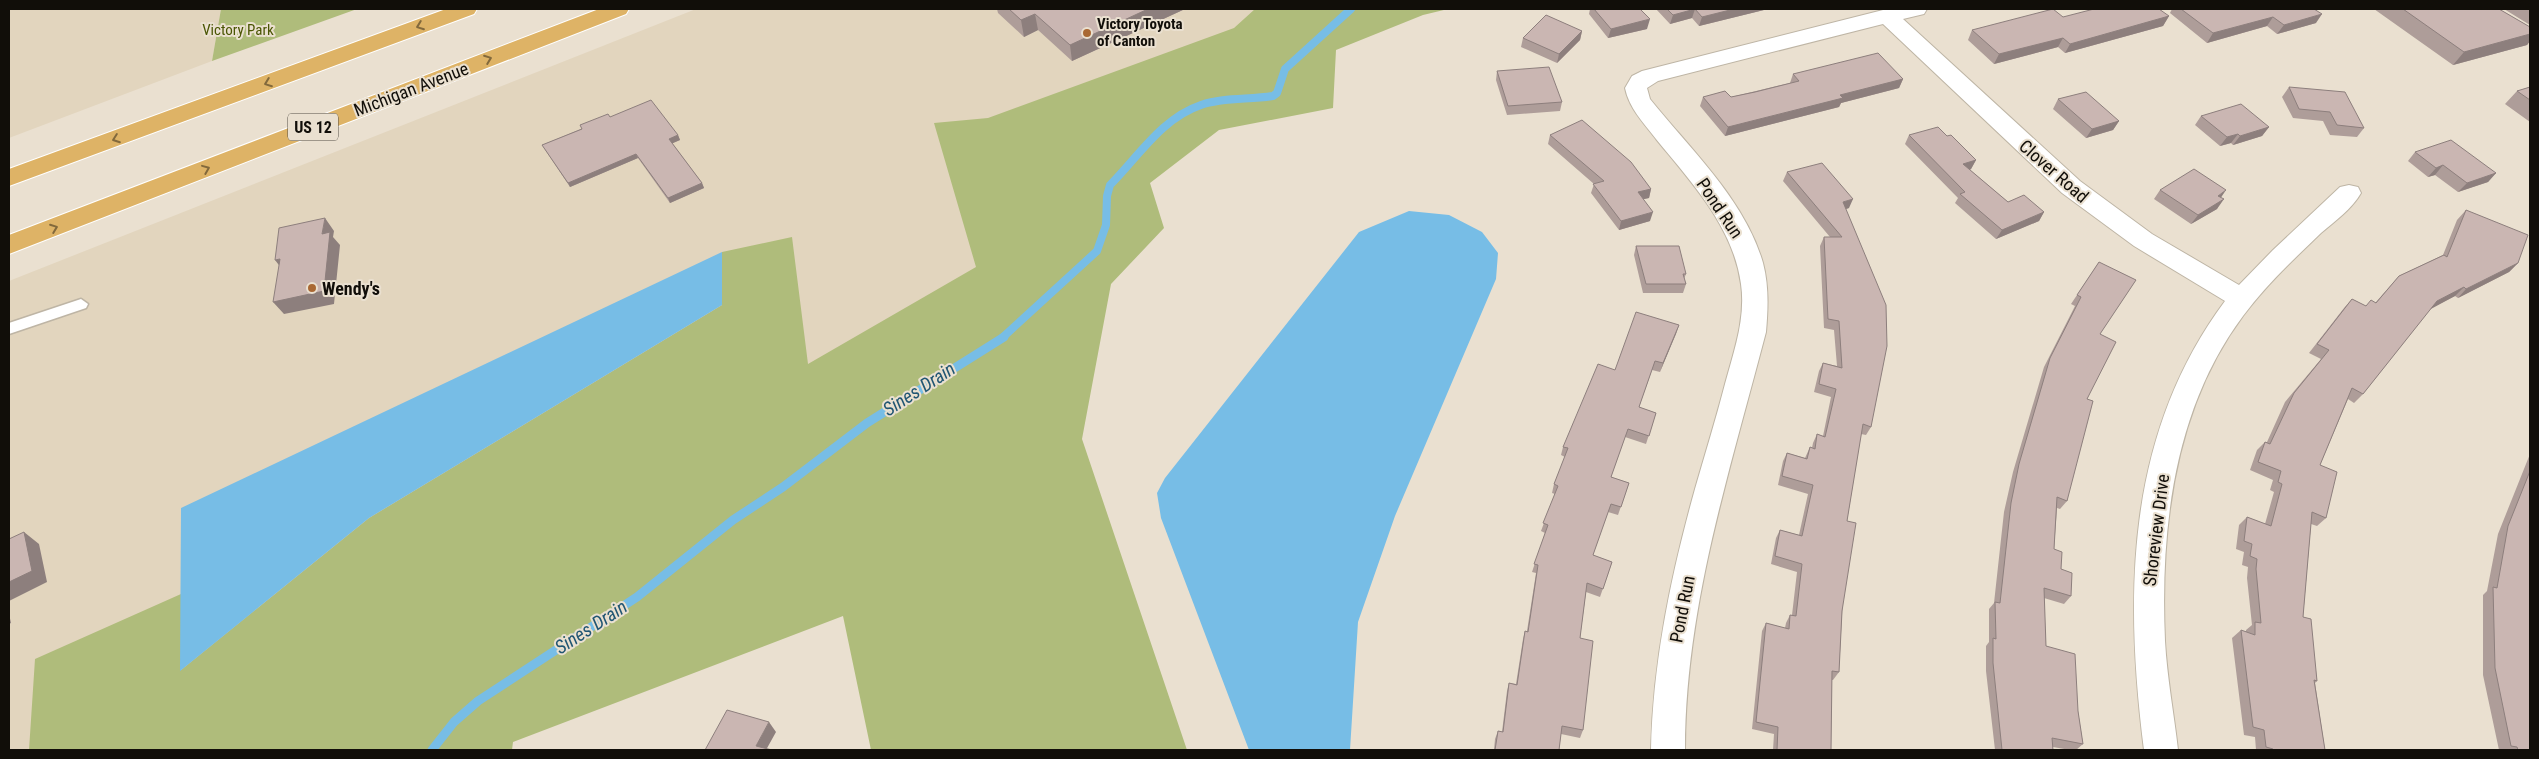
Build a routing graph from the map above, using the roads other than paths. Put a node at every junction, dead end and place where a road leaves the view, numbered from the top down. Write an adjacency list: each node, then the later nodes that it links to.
1 (466, 9): 5 (main road, one-way to 5)
2 (618, 9): 7 (main road, Michigan Avenue / US 12, one-way to 2)
3 (1916, 9): 4 (street, Pond Run)
4 (1887, 16): 8 (street, Clover Road); 11 (street, Pond Run)
5 (9, 178)
6 (2349, 193): 8 (street, Shoreview Drive)
7 (9, 245)
8 (2242, 299): 12 (street, Shoreview Drive)
9 (82, 304): 10 (lane)
10 (9, 329)
11 (1668, 750)
12 (2160, 750)

